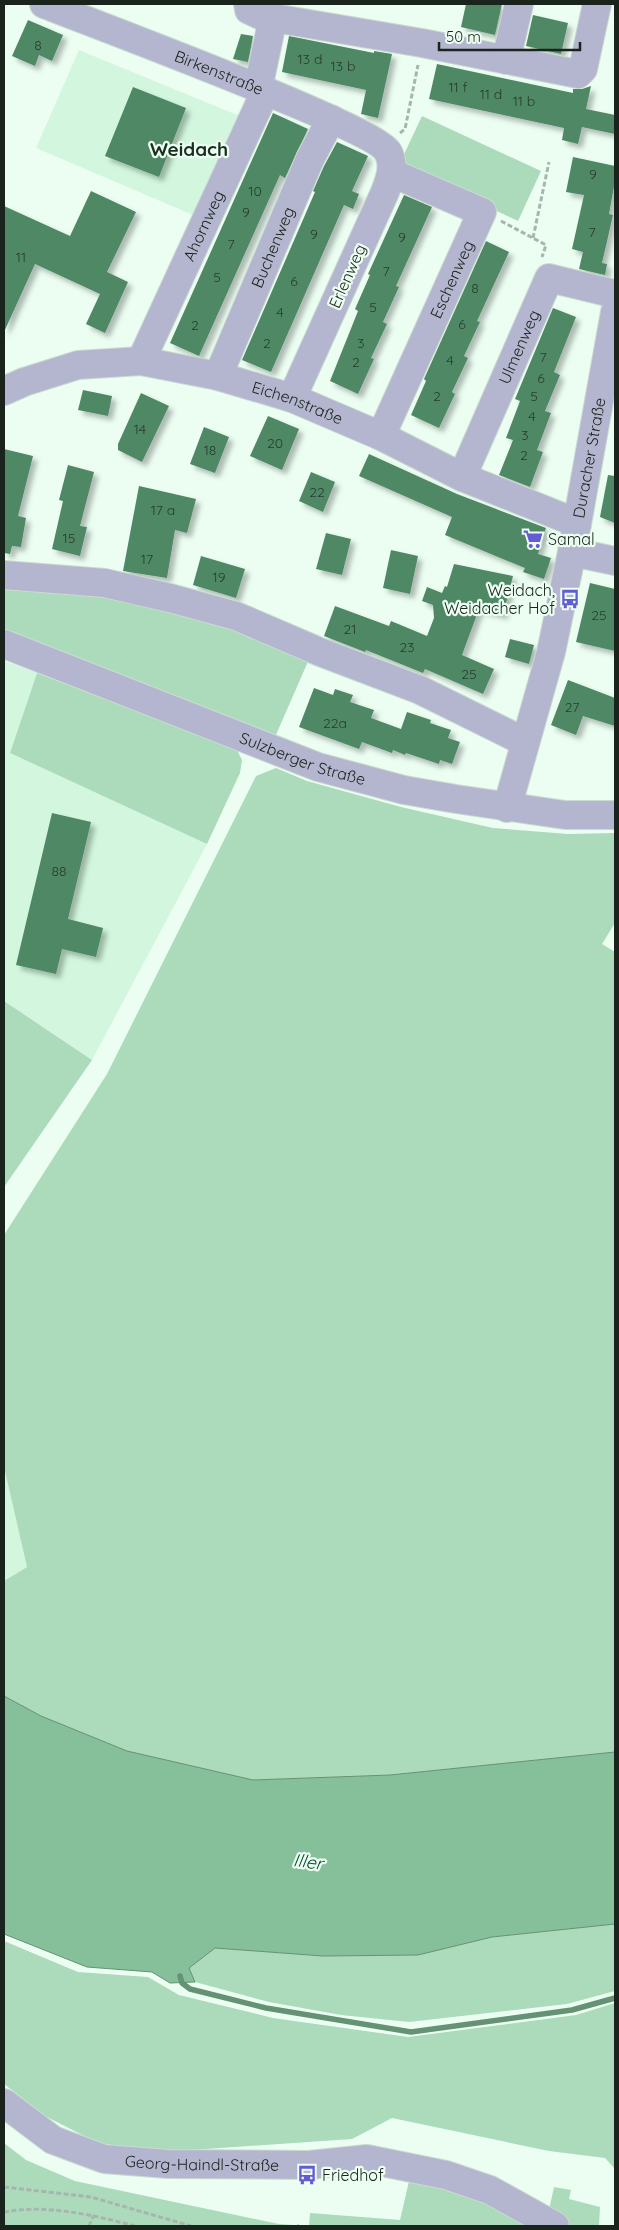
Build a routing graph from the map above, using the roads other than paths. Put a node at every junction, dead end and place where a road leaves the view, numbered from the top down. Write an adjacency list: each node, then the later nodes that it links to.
1 (44, 4): 8 (street, Birkenstraße)
2 (248, 4): 6 (street)
3 (519, 4): 7 (street)
4 (597, 4): 7 (street)
5 (318, 14): 6 (street); 7 (street)
6 (274, 18): 8 (street, Ahornweg)
7 (506, 60)
8 (261, 90): 9 (street, Birkenstraße); 13 (street, Ahornweg)
9 (331, 119): 10 (street, Birkenstraße); 14 (street, Buchenweg)
10 (387, 157): 16 (street, Erlenweg); 17 (street, Eschenweg)
11 (615, 294): 18 (street, Ulmenweg)
12 (615, 312): 19 (street, Duracher Straße)
13 (141, 361): 14 (street, Eichenstraße); 15 (street, Eichenstraße)
14 (218, 376): 16 (street, Eichenstraße)
15 (4, 391)
16 (292, 398): 17 (street, Eichenstraße)
17 (381, 436): 18 (street, Eichenstraße)
18 (462, 476): 19 (street, Eichenstraße)
19 (577, 523): 20 (street, Duracher Straße)
20 (572, 552): 21 (street); 24 (street, Duracher Straße)
21 (615, 561)
22 (4, 576): 24 (street)
23 (4, 644): 25 (street, Sulzberger Straße)
24 (525, 742): 25 (street, Duracher Straße)
25 (507, 808): 26 (street, Sulzberger Straße)
26 (615, 815)
27 (4, 2103): 28 (street, Georg-Haindl-Straße)
28 (555, 2226)

